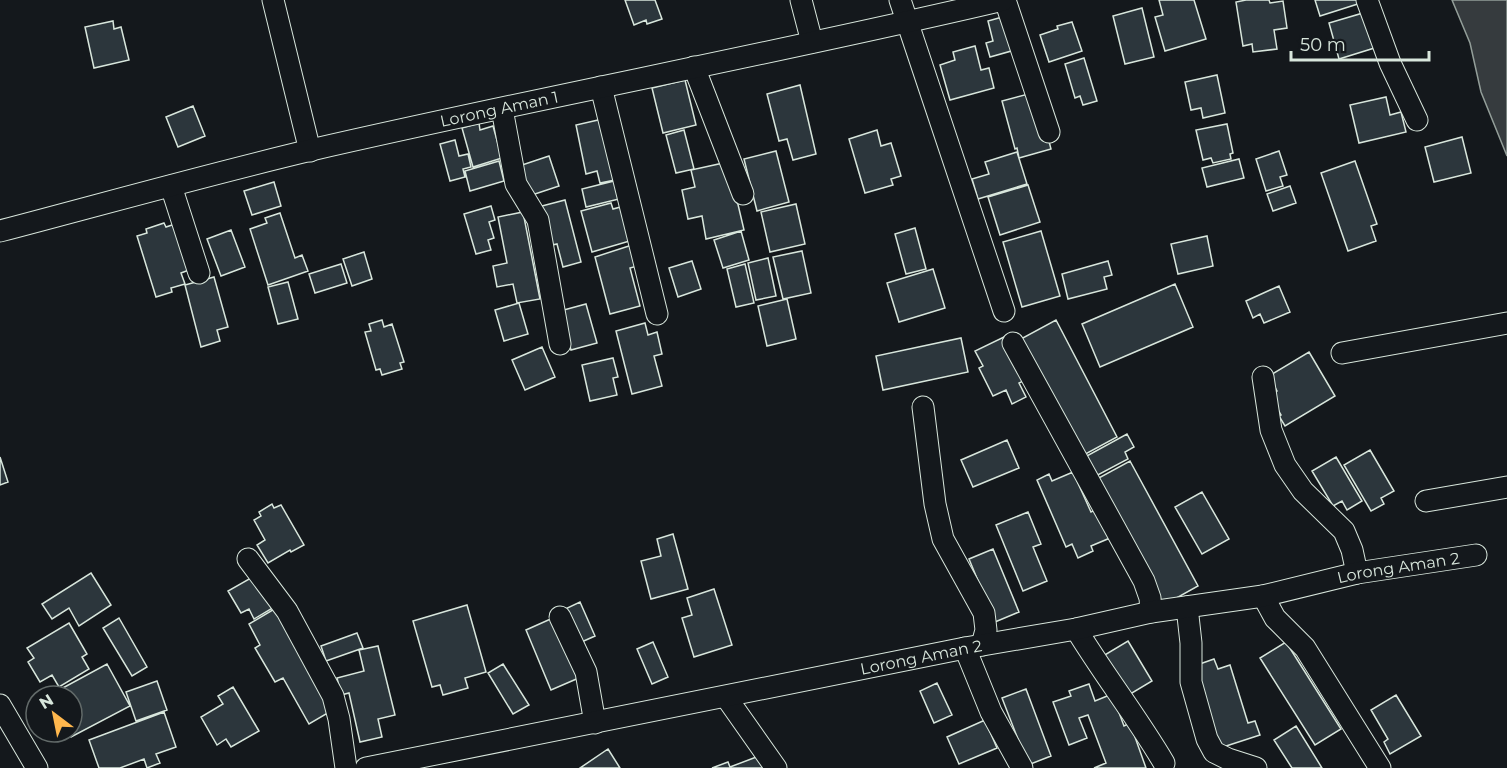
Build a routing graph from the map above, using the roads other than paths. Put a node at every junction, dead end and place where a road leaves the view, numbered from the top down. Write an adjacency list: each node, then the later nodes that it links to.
1 (273, 0): 14 (street)
2 (801, 0): 8 (street)
3 (900, 0): 7 (street)
4 (1004, 0): 6 (street, Lorong Aman 1); 13 (street)
5 (1367, 0): 12 (street)
6 (964, 4): 7 (street, Lorong Aman 1)
7 (908, 23): 8 (street, Lorong Aman 1); 19 (street)
8 (812, 42): 9 (street, Lorong Aman 1)
9 (694, 67): 10 (street, Lorong Aman 1); 16 (street)
10 (601, 87): 11 (street, Lorong Aman 1); 20 (street)
11 (502, 109): 14 (street, Lorong Aman 1); 23 (street)
12 (1417, 120)
13 (1049, 132)
14 (309, 151): 15 (street, Lorong Aman 1)
15 (171, 186): 17 (street, Lorong Aman 1); 18 (street)
16 (743, 194)
17 (0, 231)
18 (199, 273)
19 (1004, 311)
20 (657, 314)
21 (1507, 322): 24 (street)
22 (1013, 343): 34 (street)
23 (560, 344)
24 (1342, 353)
25 (1263, 377): 31 (street)
26 (923, 407): 37 (street)
27 (1507, 487): 28 (street)
28 (1426, 501)
29 (1476, 555): 31 (street, Lorong Aman 2)
30 (248, 559): 44 (street)
31 (1357, 573): 32 (street, Lorong Aman 2)
32 (1263, 596): 33 (street, Lorong Aman 2); 49 (street)
33 (1187, 607): 34 (street, Lorong Aman 2); 48 (street)
34 (1151, 612): 36 (street, Lorong Aman 2)
35 (560, 617): 40 (street)
36 (1076, 629): 37 (street, Lorong Aman 2); 41 (street)
37 (974, 647): 38 (street, Lorong Aman 2); 47 (street)
38 (726, 697): 40 (street, Lorong Aman 2); 46 (street)
39 (0, 705): 43 (street)
40 (595, 723): 42 (street, Lorong Aman 2)
41 (1164, 763)
42 (389, 766): 45 (street, Lorong Aman 2)
43 (36, 768)
44 (346, 768)
45 (366, 768)
46 (776, 768)
47 (1022, 768)
48 (1256, 768)
49 (1380, 768)

